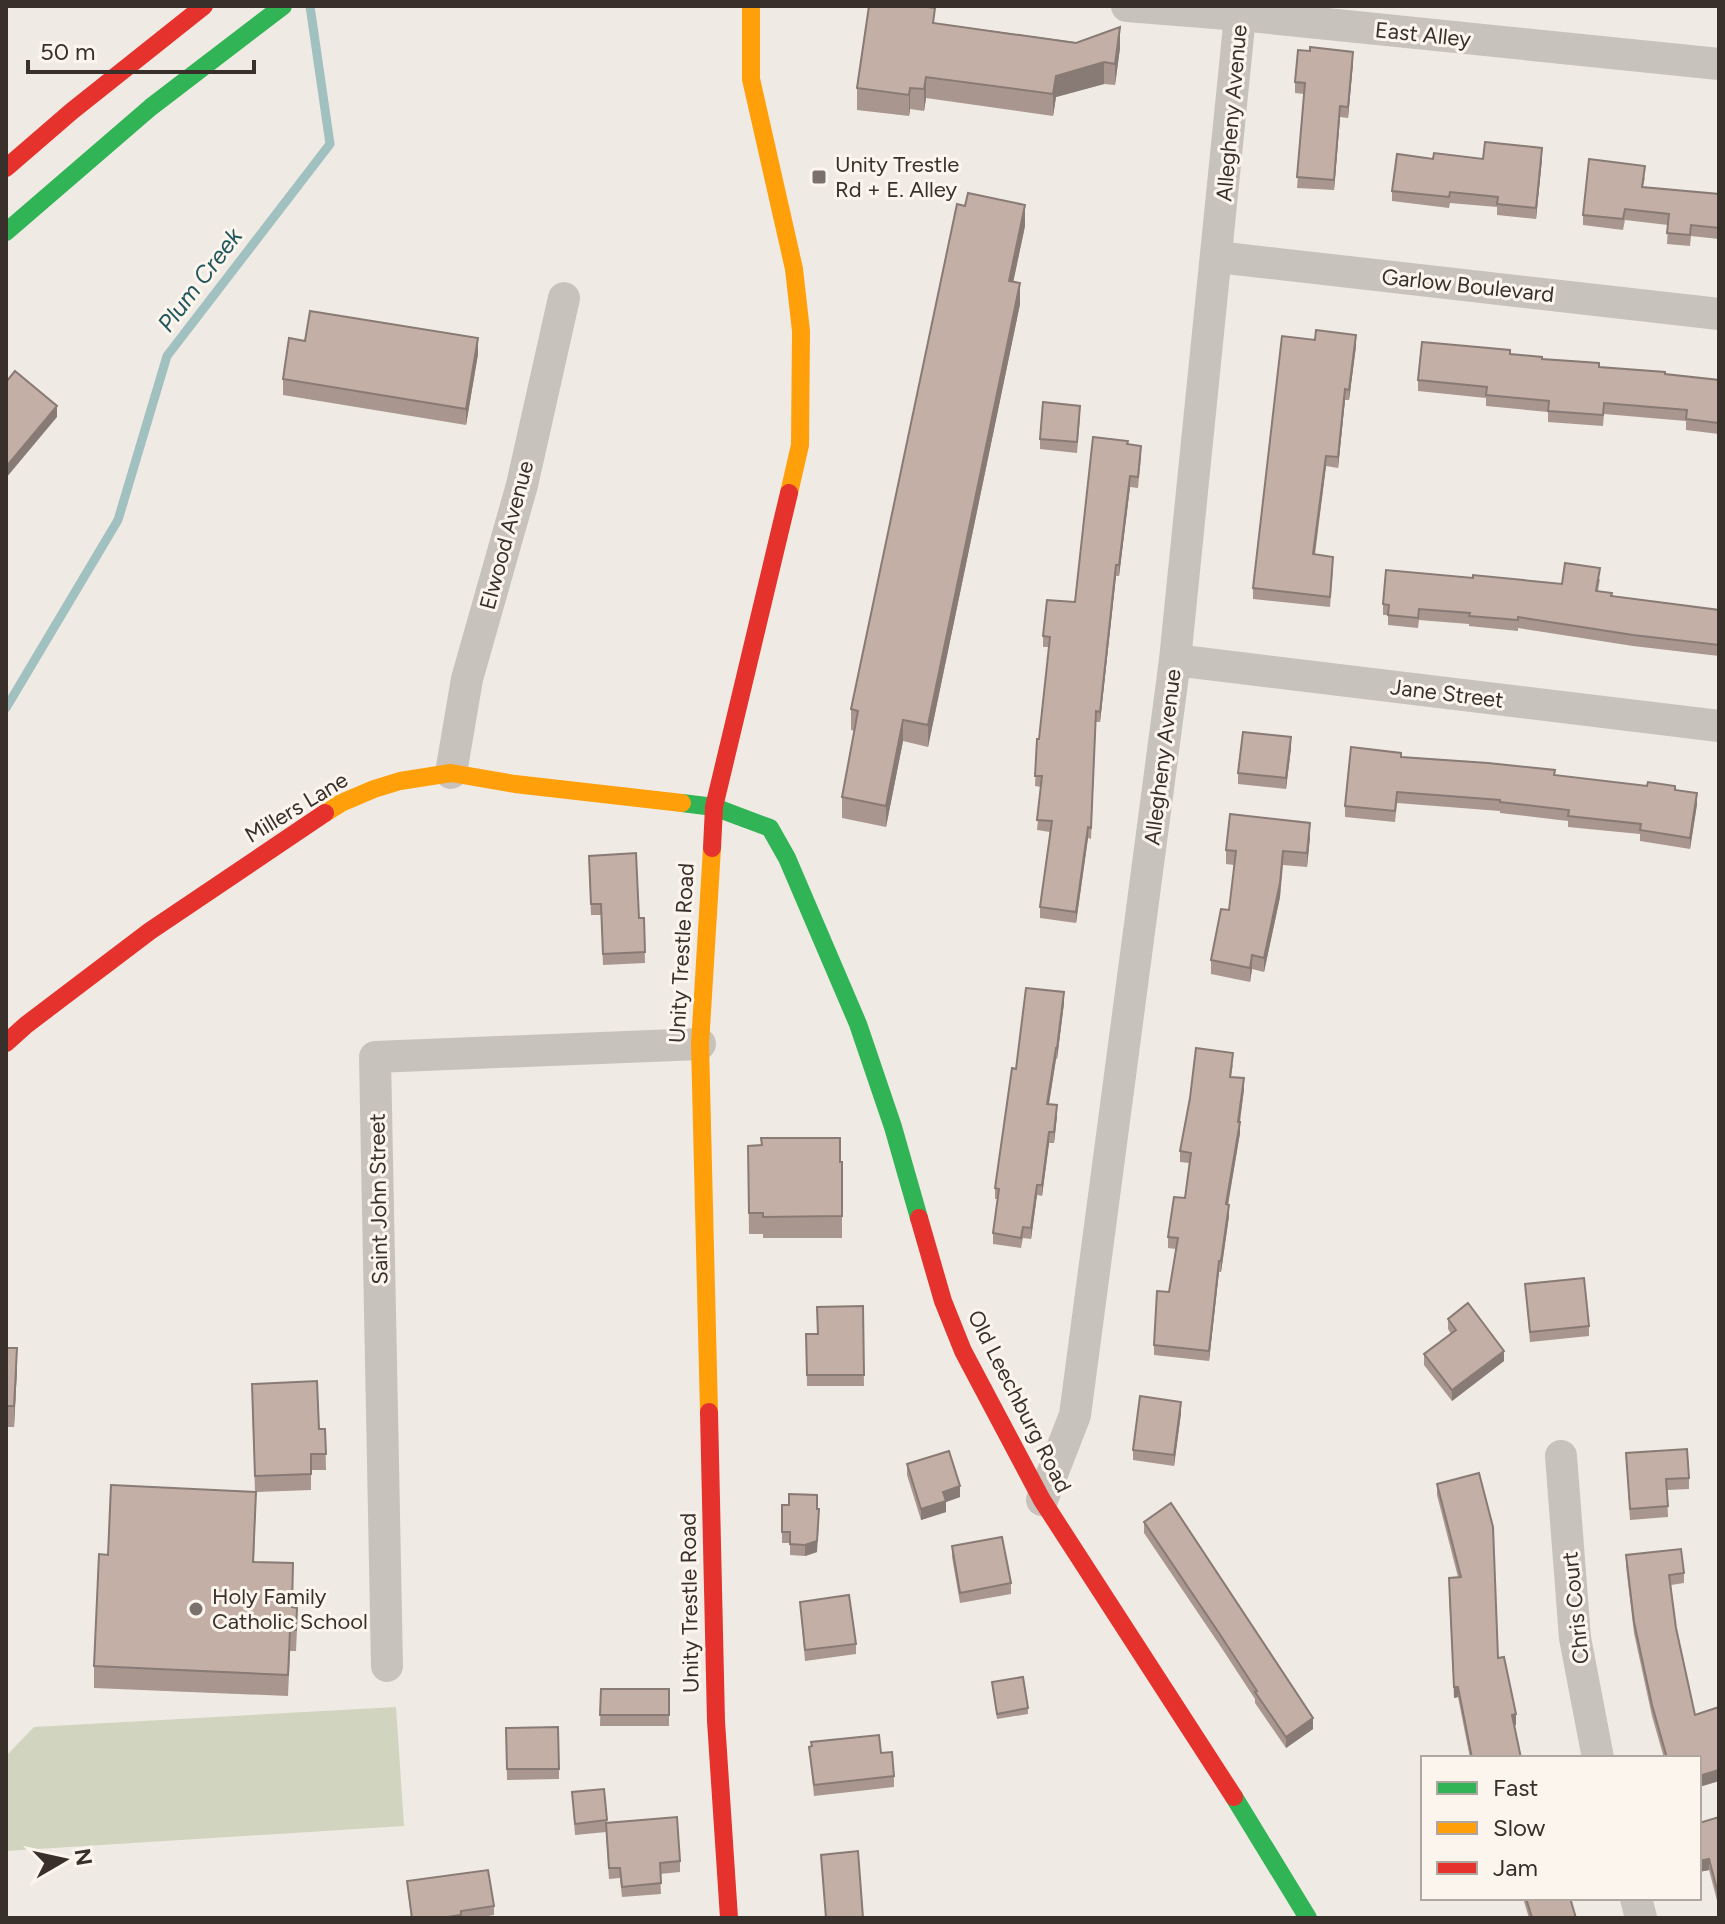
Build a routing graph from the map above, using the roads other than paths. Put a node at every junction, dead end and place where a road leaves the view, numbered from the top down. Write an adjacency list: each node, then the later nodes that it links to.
1 (204, 6): 7 (main road)
2 (283, 6): 8 (main road)
3 (751, 6): 15 (main road, Unity Trestle Road)
4 (1127, 6): 5 (street, East Alley)
5 (1240, 11): 6 (street, East Alley); 9 (street, Allegheny Avenue)
6 (1719, 64)
7 (6, 168)
8 (6, 232)
9 (1217, 257): 11 (street, Garlow Boulevard); 12 (street, Allegheny Avenue)
10 (564, 298): 14 (street, Elwood Avenue)
11 (1719, 314)
12 (1175, 660): 13 (street, Jane Street); 19 (street, Allegheny Avenue)
13 (1719, 726)
14 (451, 773): 15 (main road, Millers Lane); 16 (main road, Millers Lane)
15 (714, 807): 17 (main road, Unity Trestle Road); 19 (main road, Old Leechburg Road)
16 (6, 1043)
17 (700, 1044): 20 (street, Saint John Street); 22 (main road, Unity Trestle Road)
18 (1561, 1456): 21 (street, Chris Court)
19 (1042, 1500): 23 (main road, Old Leechburg Road)
20 (387, 1666)
21 (1598, 1756)
22 (729, 1918)
23 (1308, 1918)

